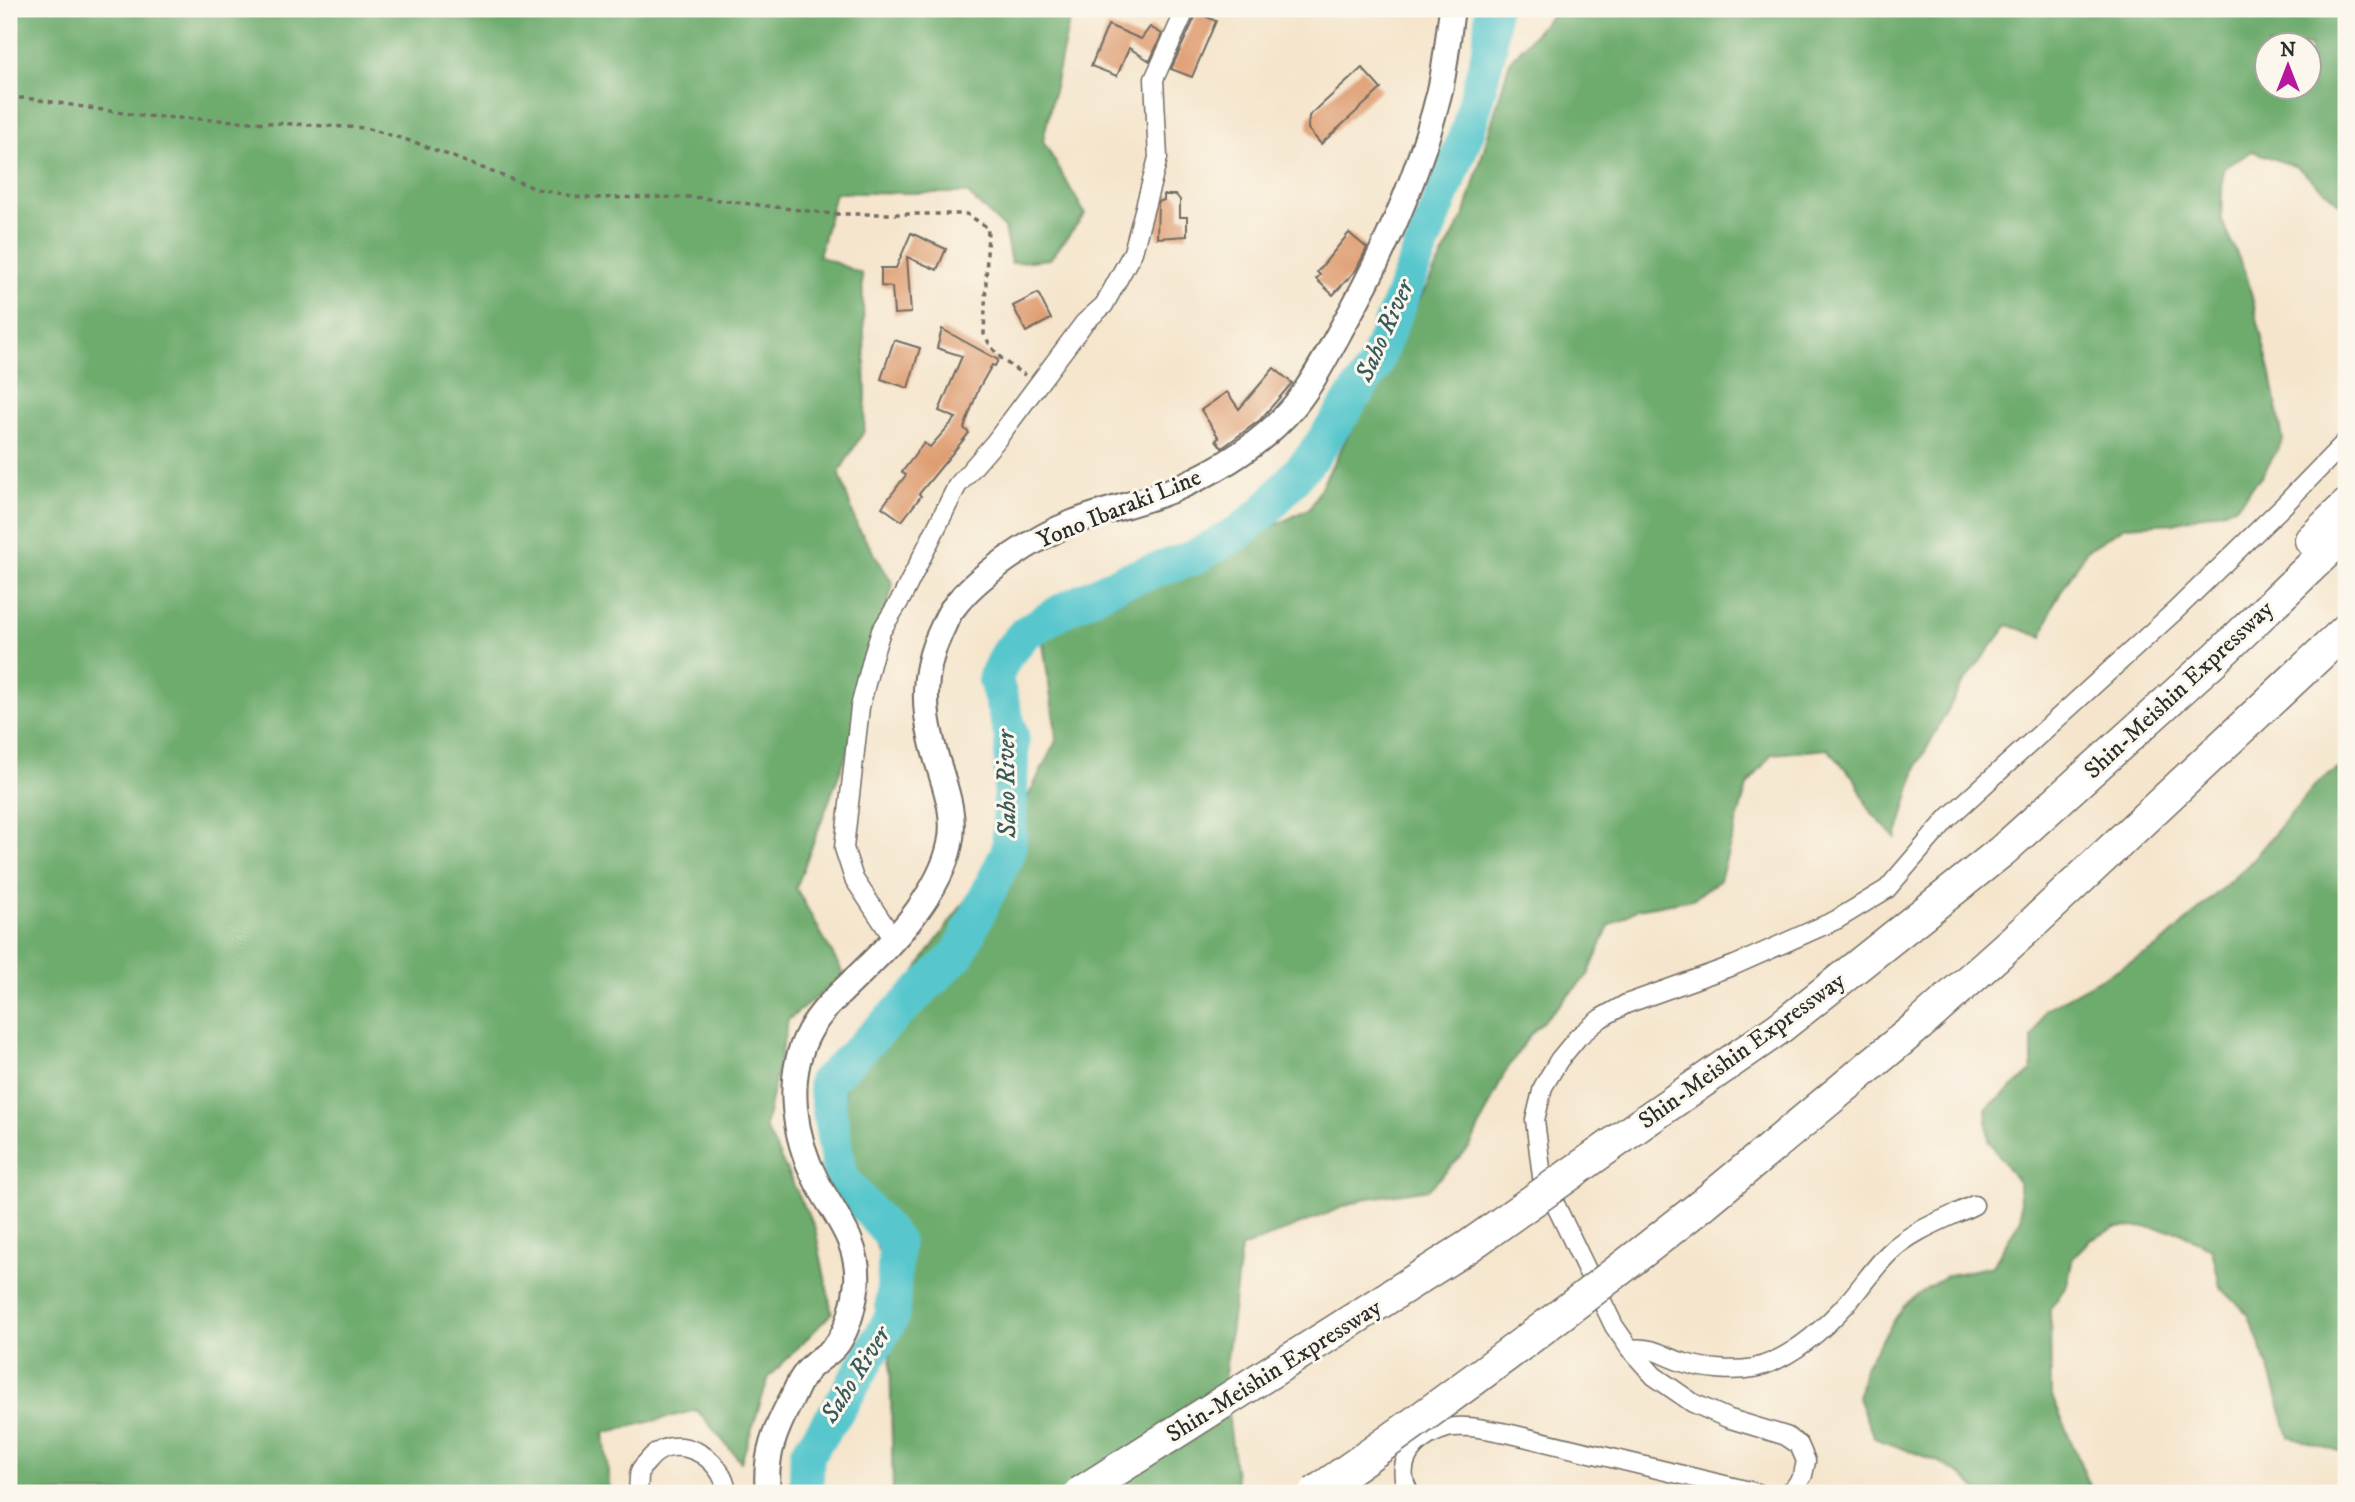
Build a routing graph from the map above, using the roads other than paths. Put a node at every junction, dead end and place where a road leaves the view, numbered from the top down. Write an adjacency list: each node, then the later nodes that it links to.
1 (1186, 9): 8 (street)
2 (1452, 9): 8 (main road, Yono Ibaraki Line)
3 (2346, 441): 10 (street)
4 (2346, 506): 7 (highway)
5 (2346, 533): 7 (highway, Shin-Meishin Expressway)
6 (2346, 630): 15 (highway, bridge)
7 (2002, 851): 14 (highway, Shin-Meishin Expressway, bridge)
8 (895, 940): 13 (main road, Yono Ibaraki Line)
9 (1974, 1205): 10 (street)
10 (1630, 1349): 18 (street)
11 (638, 1493): 12 (street)
12 (727, 1493)
13 (768, 1493)
14 (1080, 1493)
15 (1315, 1493)
16 (1409, 1493): 17 (street)
17 (1758, 1493)
18 (1787, 1493)

